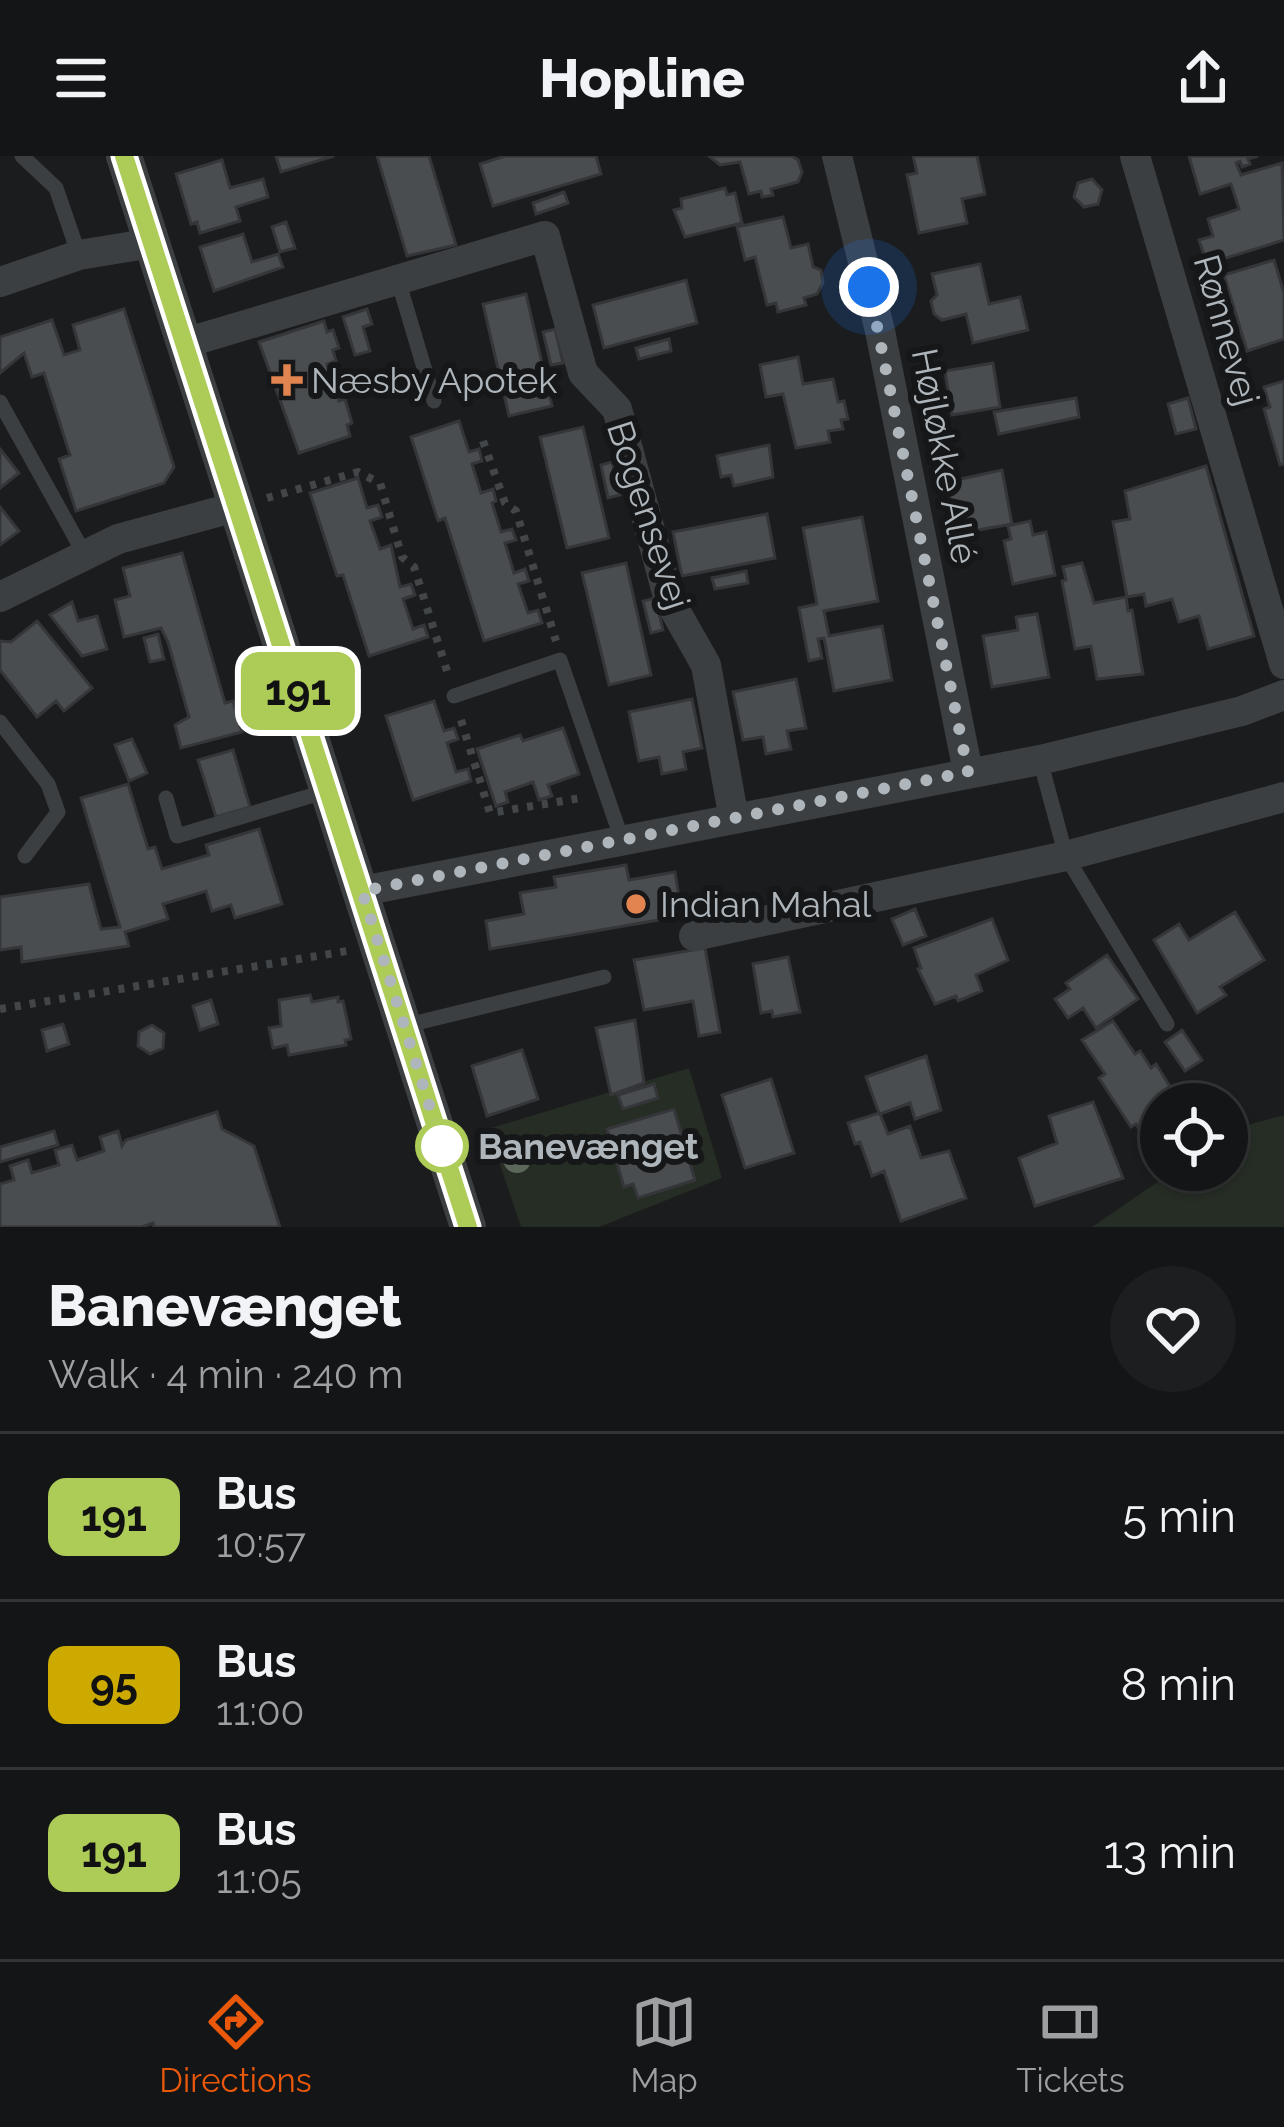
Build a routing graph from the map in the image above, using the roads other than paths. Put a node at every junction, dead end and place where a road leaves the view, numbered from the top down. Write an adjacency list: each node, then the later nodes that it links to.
1 (22, 156): 6 (lane)
2 (124, 156): 5 (street)
3 (837, 156): 20 (street, Højløkke Allé)
4 (1135, 156): 15 (street, Rønnevej)
5 (152, 243): 6 (street); 9 (street)
6 (80, 255): 8 (street)
7 (398, 280): 9 (street, Bogensevej); 11 (lane); 24 (street, Bogensevej)
8 (0, 282)
9 (185, 343): 12 (street)
10 (4, 396): 13 (lane)
11 (434, 401)
12 (239, 506): 13 (street); 21 (street)
13 (85, 555): 14 (street)
14 (0, 597)
15 (1284, 664)
16 (1284, 695): 19 (street)
17 (454, 696): 25 (lane)
18 (0, 722): 26 (lane)
19 (1040, 760): 20 (street); 27 (lane)
20 (968, 772): 24 (street)
21 (330, 790): 23 (lane); 28 (street)
22 (1284, 797): 27 (street)
23 (166, 798)
24 (734, 819): 25 (street)
25 (622, 840): 28 (street)
26 (25, 856)
27 (1066, 856): 29 (street); 31 (lane)
28 (362, 891): 32 (street)
29 (694, 936)
30 (604, 977): 32 (lane)
31 (1167, 1024)
32 (404, 1026): 33 (street)
33 (468, 1227)

